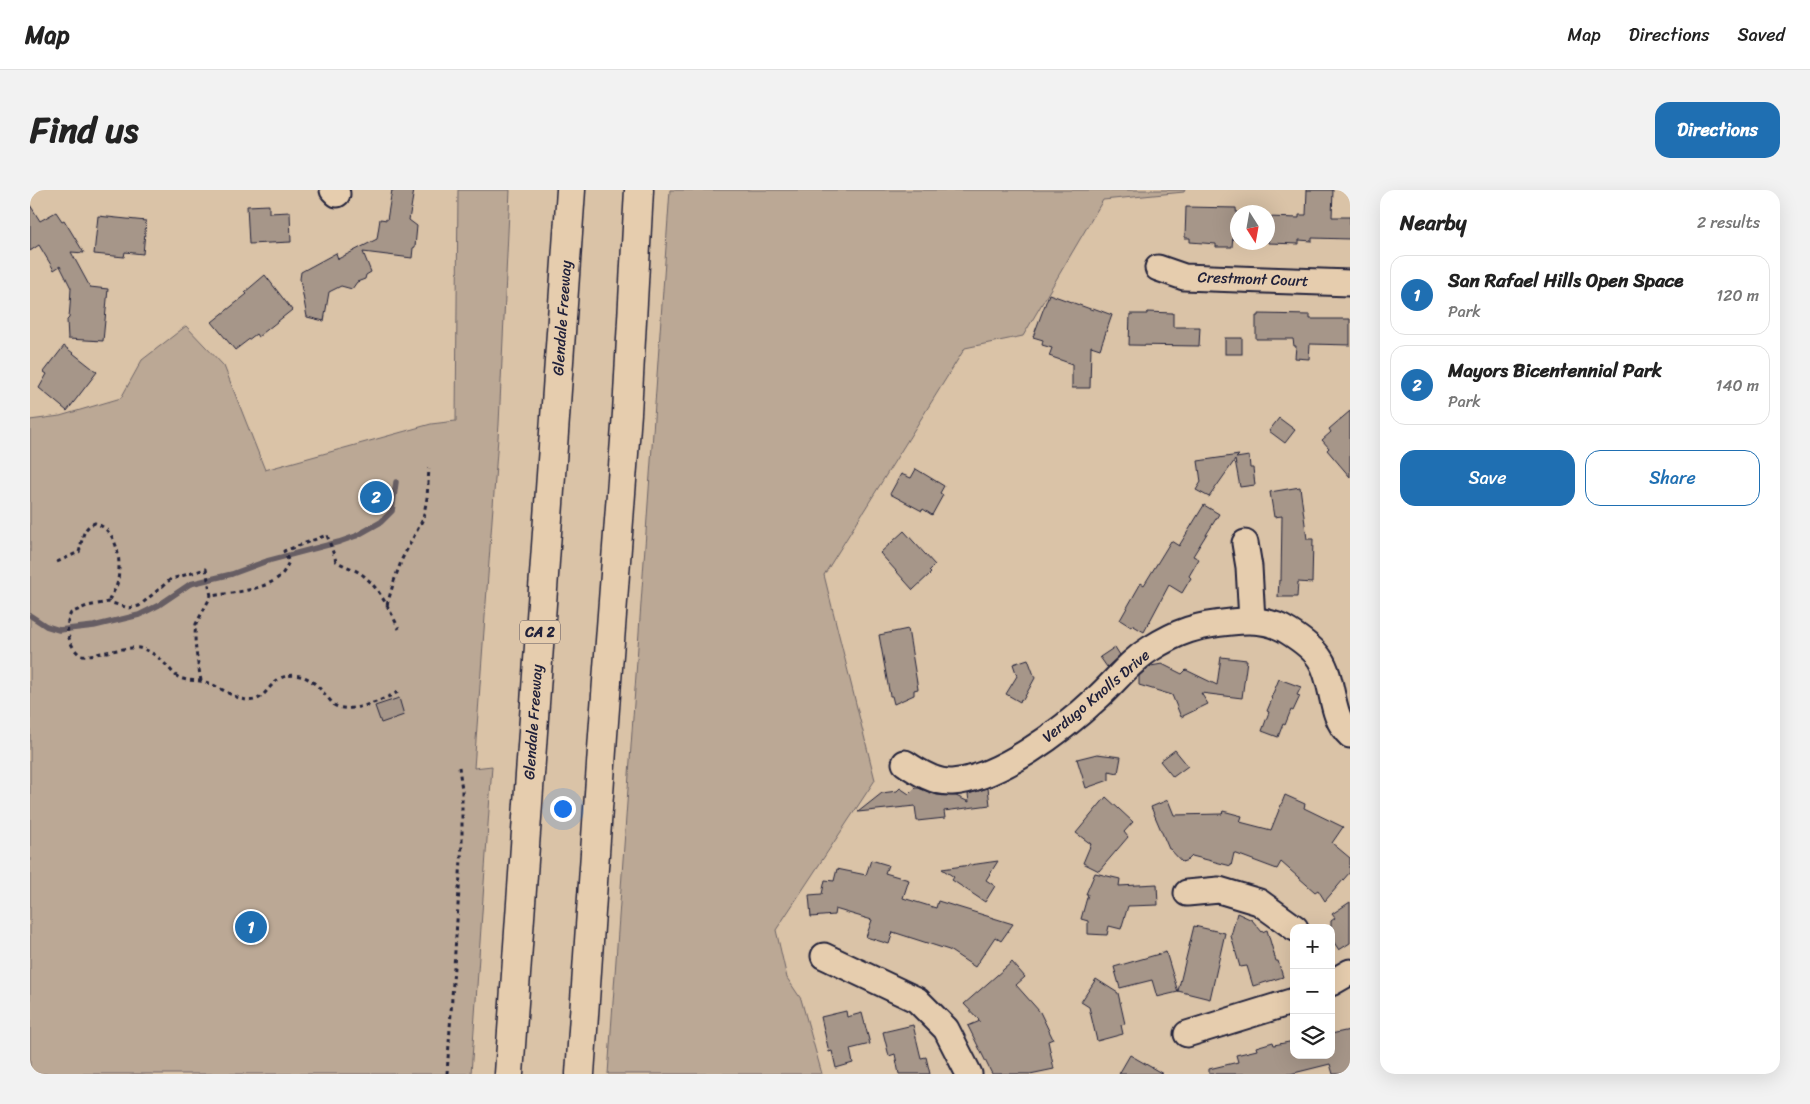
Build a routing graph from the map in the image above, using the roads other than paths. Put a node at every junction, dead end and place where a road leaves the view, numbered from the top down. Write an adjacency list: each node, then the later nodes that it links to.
1 (570, 190): 16 (highway, Glendale Freeway / CA 2)
2 (639, 190): 17 (highway)
3 (1158, 268): 4 (street, Crestmont Court)
4 (1350, 283)
5 (1245, 543): 6 (street)
6 (1252, 620): 7 (street, Verdugo Knolls Drive); 8 (street, Verdugo Knolls Drive)
7 (1350, 735)
8 (904, 763)
9 (1187, 893): 10 (street)
10 (1290, 924)
11 (824, 956): 18 (street)
12 (1350, 972): 13 (street)
13 (1335, 981)
14 (1290, 1002): 15 (street)
15 (1187, 1034)
16 (509, 1074)
17 (580, 1074)
18 (969, 1074)

